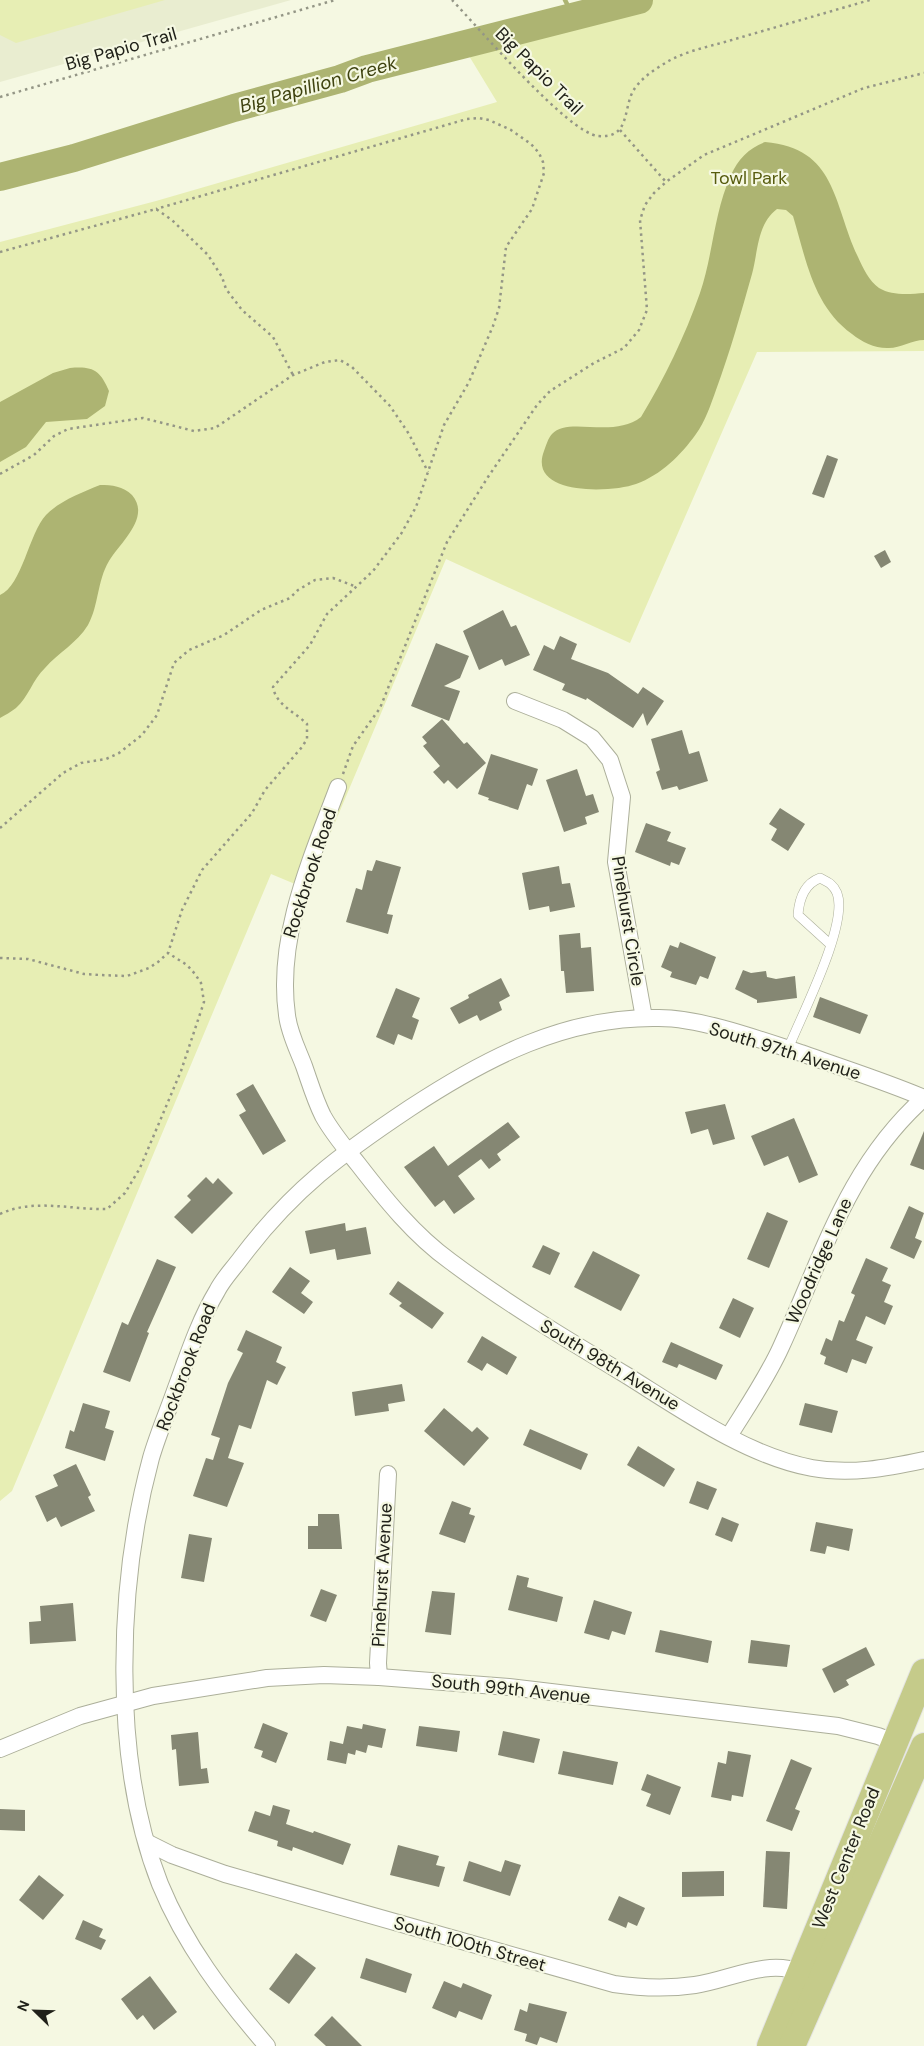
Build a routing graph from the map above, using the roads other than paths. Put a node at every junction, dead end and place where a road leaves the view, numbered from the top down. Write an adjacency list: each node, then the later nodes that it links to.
1 (515, 701): 4 (street, Pinehurst Circle)
2 (338, 787): 7 (street, Rockbrook Road)
3 (831, 944): 3 (lane); 5 (lane)
4 (644, 1018): 5 (street, South 97th Avenue); 7 (street, South 97th Avenue)
5 (788, 1049): 6 (street, South 97th Avenue)
6 (924, 1098): 8 (street, Woodridge Lane)
7 (347, 1151): 8 (street, South 98th Avenue); 13 (street, Rockbrook Road)
8 (729, 1436): 9 (street, South 98th Avenue)
9 (924, 1460)
10 (388, 1474): 12 (street, Pinehurst Avenue)
11 (924, 1672): 14 (main road, West Center Road)
12 (379, 1676): 13 (street, South 99th Avenue); 14 (street, South 99th Avenue)
13 (126, 1704): 15 (street); 17 (street, Rockbrook Road)
14 (894, 1742): 16 (main road); 18 (main road, West Center Road)
15 (0, 1749)
16 (922, 1754): 21 (main road, West Center Road)
17 (148, 1843): 18 (street, South 100th Street); 19 (street, Rockbrook Road)
18 (800, 1972): 20 (main road, West Center Road)
19 (267, 2046)
20 (770, 2046)
21 (792, 2046)

